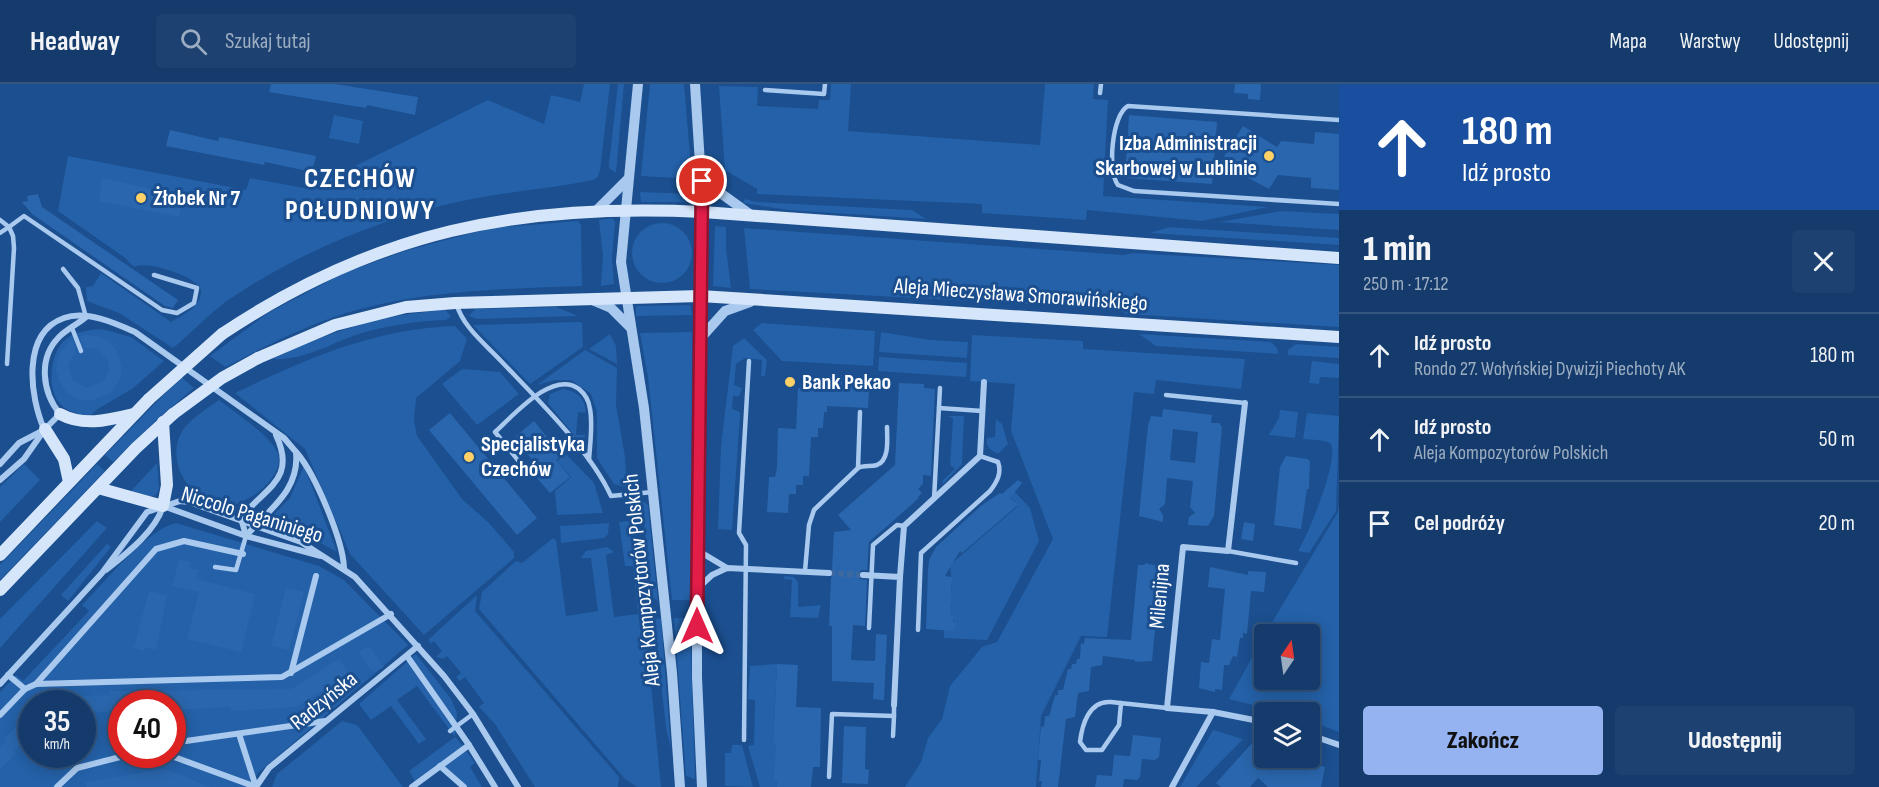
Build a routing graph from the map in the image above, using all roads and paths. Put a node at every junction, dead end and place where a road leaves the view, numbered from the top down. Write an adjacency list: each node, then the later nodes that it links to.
1 (638, 84): 9 (street)
2 (695, 84): 8 (street)
3 (825, 84): 5 (lane)
4 (1101, 84): 6 (lane)
5 (765, 90)
6 (1100, 93)
7 (1339, 120): 10 (lane)
8 (700, 162): 13 (street); 14 (street)
9 (627, 180): 11 (street); 12 (street)
10 (1339, 204)
11 (624, 211): 12 (main road); 13 (main road); 22 (street, Aleja Kompozytorów Polskich)
12 (595, 212): 43 (main road, bridge)
13 (703, 212): 14 (main road); 21 (street, Aleja Kompozytorów Polskich)
14 (752, 215): 18 (main road)
15 (0, 220): 16 (lane)
16 (9, 227): 17 (lane); 20 (lane); 33 (lane)
17 (0, 233)
18 (1339, 258)
19 (63, 269): 26 (lane)
20 (154, 274)
21 (700, 296): 22 (main road, Aleja Mieczysława Smorawińskiego); 24 (main road, Aleja Mieczysława Smorawińskiego); 30 (street, Aleja Kompozytorów Polskich)
22 (626, 298): 23 (main road); 28 (street, Aleja Kompozytorów Polskich)
23 (589, 299): 25 (main road); 28 (street)
24 (766, 300): 29 (main road, Aleja Mieczysława Smorawińskiego); 30 (street)
25 (455, 303): 37 (lane); 44 (main road, bridge)
26 (86, 317): 27 (street); 46 (street); 47 (street)
27 (72, 328): 31 (lane); 42 (street)
28 (631, 329): 57 (street, Aleja Kompozytorów Polskich)
29 (1339, 337)
30 (699, 340): 64 (street, Aleja Kompozytorów Polskich)
31 (81, 351)
32 (749, 361): 73 (lane)
33 (7, 364)
34 (984, 382): 40 (street)
35 (940, 388): 39 (lane)
36 (1166, 395): 38 (lane)
37 (535, 398): 50 (lane); 50 (lane); 53 (lane)
38 (1245, 403): 65 (street)
39 (939, 408): 40 (lane); 58 (lane)
40 (982, 411): 49 (street)
41 (860, 412): 52 (lane)
42 (60, 414): 43 (main road); 46 (street)
43 (134, 414): 55 (main road)
44 (163, 422): 56 (main road); 59 (main road)
45 (887, 427): 52 (lane)
46 (45, 429): 51 (street); 54 (street); 55 (main road)
47 (275, 435): 48 (street); 60 (street)
48 (296, 452): 61 (street); 71 (street)
49 (980, 456): 58 (street); 85 (lane)
50 (589, 460): 57 (lane)
51 (0, 464)
52 (858, 468): 74 (lane)
53 (526, 470)
54 (0, 480)
55 (69, 482): 67 (main road)
56 (98, 488): 59 (main road); 82 (main road)
57 (653, 492): 121 (street, Aleja Kompozytorów Polskich)
58 (934, 499): 62 (street)
59 (163, 506): 60 (street, Niccolo Paganiniego); 63 (street, Niccolo Paganiniego); 75 (street); 75 (street)
60 (241, 518): 61 (street, Niccolo Paganiniego); 63 (street)
61 (256, 524): 63 (street); 68 (street, Niccolo Paganiniego)
62 (904, 526): 79 (lane); 80 (street)
63 (246, 536): 66 (lane); 68 (street, Niccolo Paganiniego)
64 (697, 550): 72 (street); 81 (street, Aleja Kompozytorów Polskich)
65 (1228, 551): 69 (lane); 95 (street, Milenijna)
66 (243, 554): 70 (lane); 91 (street)
67 (0, 555)
68 (327, 557): 71 (street, Niccolo Paganiniego)
69 (1296, 563)
70 (215, 567)
71 (344, 568): 83 (street, Niccolo Paganiniego)
72 (727, 568): 73 (street); 81 (street)
73 (746, 568): 74 (street); 106 (lane)
74 (805, 571): 76 (street)
75 (102, 573): 89 (street)
76 (829, 573)
77 (863, 575): 79 (street)
78 (316, 576): 88 (street)
79 (872, 576): 80 (street); 84 (lane)
80 (900, 577): 94 (street)
81 (698, 588): 114 (street, Aleja Kompozytorów Polskich)
82 (0, 590)
83 (391, 614): 86 (street, Niccolo Paganiniego); 88 (street)
84 (869, 628)
85 (918, 630)
86 (418, 646): 87 (street, Radzyńska); 97 (street, Niccolo Paganiniego)
87 (407, 656): 101 (street, Radzyńska); 102 (street)
88 (291, 673): 91 (street)
89 (8, 675): 90 (street); 92 (street)
90 (0, 684)
91 (36, 684): 92 (street)
92 (25, 689): 98 (street)
93 (1121, 703): 93 (lane); 95 (lane)
94 (894, 705): 99 (lane)
95 (1167, 708): 96 (street)
96 (1213, 712): 100 (street); 122 (street)
97 (473, 714): 102 (lane); 120 (street, Niccolo Paganiniego)
98 (0, 715)
99 (894, 716): 104 (lane); 113 (lane)
100 (1254, 720)
101 (326, 721): 103 (street); 116 (street, Radzyńska)
102 (453, 728): 108 (street)
103 (239, 734): 107 (street); 116 (street)
104 (893, 736)
105 (1320, 738): 109 (street)
106 (744, 740)
107 (186, 741)
108 (468, 745): 112 (street); 119 (street)
109 (1339, 745)
110 (108, 760): 115 (street)
111 (186, 761): 116 (street)
112 (440, 766): 117 (street); 118 (street)
113 (829, 777)
114 (702, 785)
115 (57, 787)
116 (256, 787)
117 (412, 787)
118 (464, 787)
119 (495, 787)
120 (518, 787)
121 (680, 787)
122 (1173, 787)

